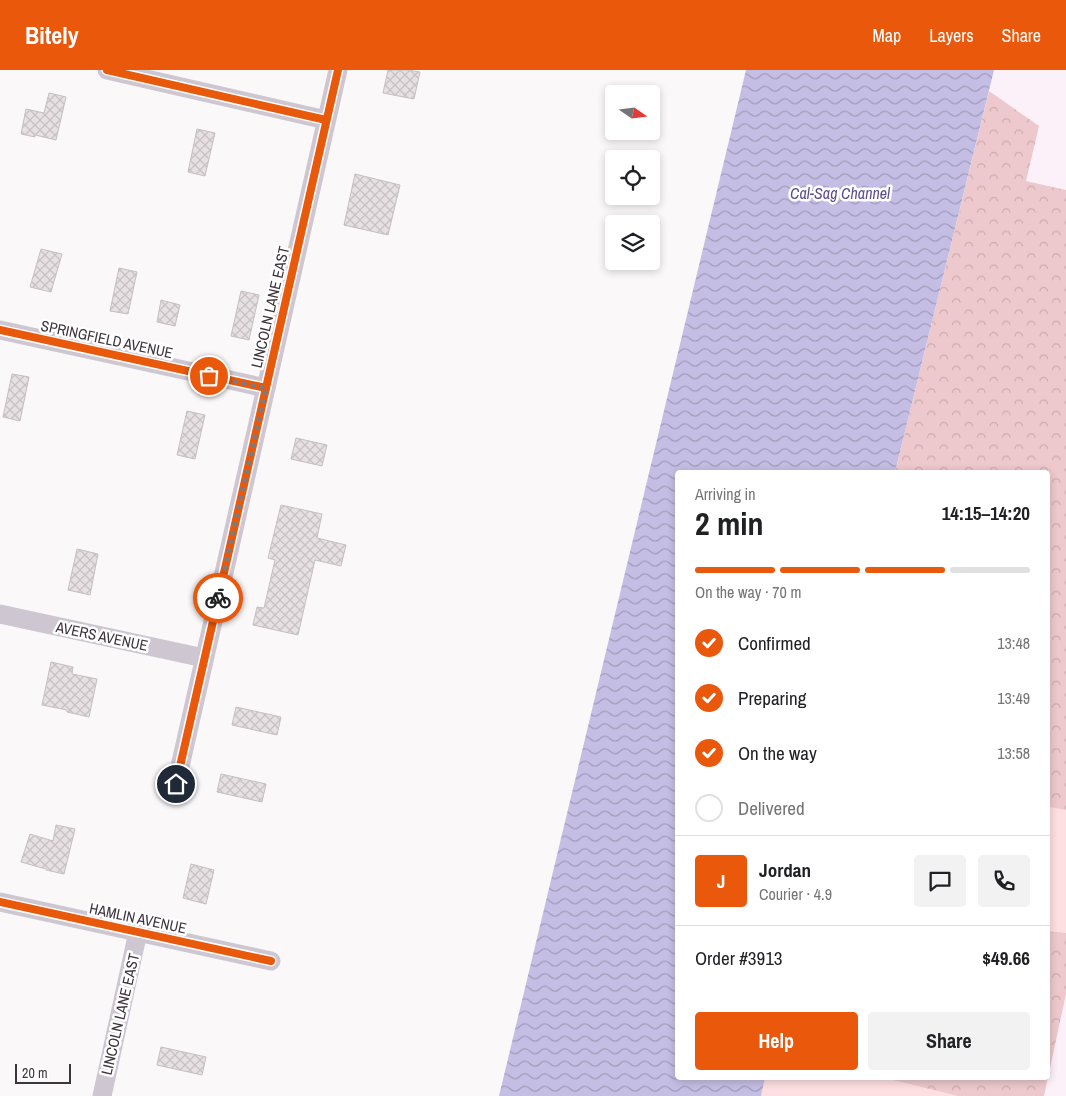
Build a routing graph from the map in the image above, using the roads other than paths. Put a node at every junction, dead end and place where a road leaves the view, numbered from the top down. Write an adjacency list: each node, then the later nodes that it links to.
1 (107, 70): 3 (street)
2 (338, 70): 3 (street, LINCOLN LANE EAST)
3 (326, 120): 5 (street, LINCOLN LANE EAST)
4 (0, 330): 5 (street, SPRINGFIELD AVENUE)
5 (266, 388): 7 (street, LINCOLN LANE EAST)
6 (0, 614): 7 (street, AVERS AVENUE)
7 (204, 658): 8 (street, LINCOLN LANE EAST)
8 (176, 784)
9 (0, 902): 10 (street, HAMLIN AVENUE)
10 (138, 932): 11 (street, HAMLIN AVENUE); 12 (street, LINCOLN LANE EAST)
11 (271, 961)
12 (102, 1096)

